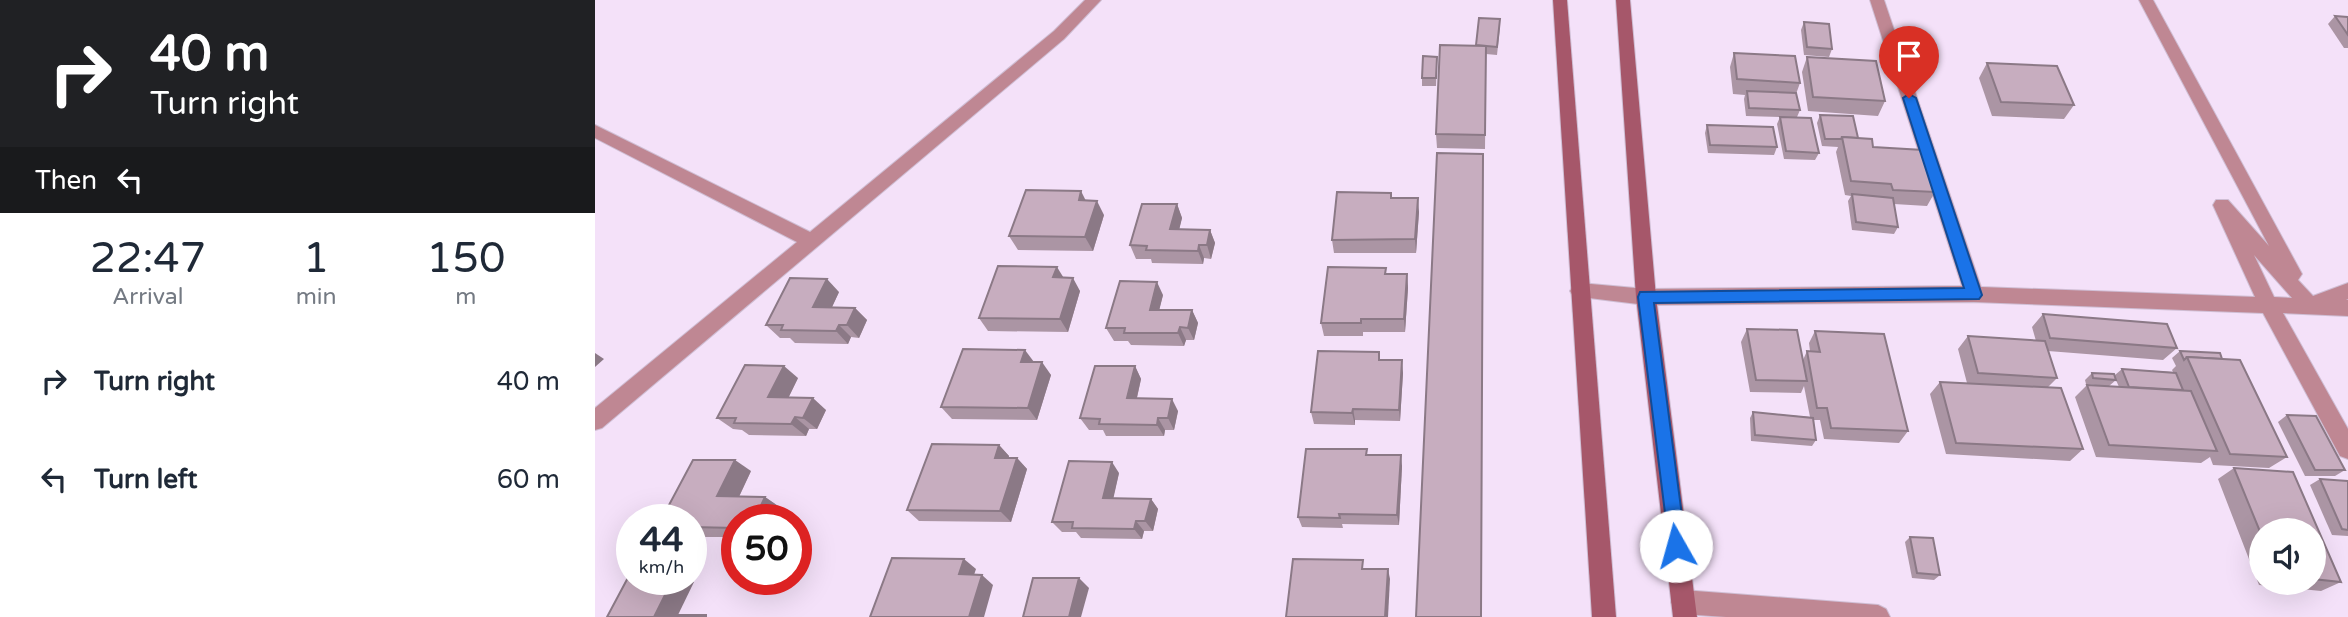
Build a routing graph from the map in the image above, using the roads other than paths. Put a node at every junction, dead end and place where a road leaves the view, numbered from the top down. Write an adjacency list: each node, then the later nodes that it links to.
1 (1094, 0): 7 (street)
2 (1560, 0): 8 (main road)
3 (1623, 0): 11 (main road)
4 (1877, 0): 10 (street)
5 (2147, 0): 13 (street)
6 (595, 131): 7 (street)
7 (811, 242): 15 (street)
8 (1580, 291): 11 (street); 18 (main road)
9 (2348, 291): 13 (street)
10 (1974, 295): 11 (street); 12 (street)
11 (1646, 297): 17 (main road)
12 (2268, 304): 13 (street); 14 (street); 16 (street)
13 (2310, 306)
14 (2348, 308)
15 (595, 421)
16 (2348, 449)
17 (1684, 609): 19 (street)
18 (1604, 617)
19 (1878, 617)

